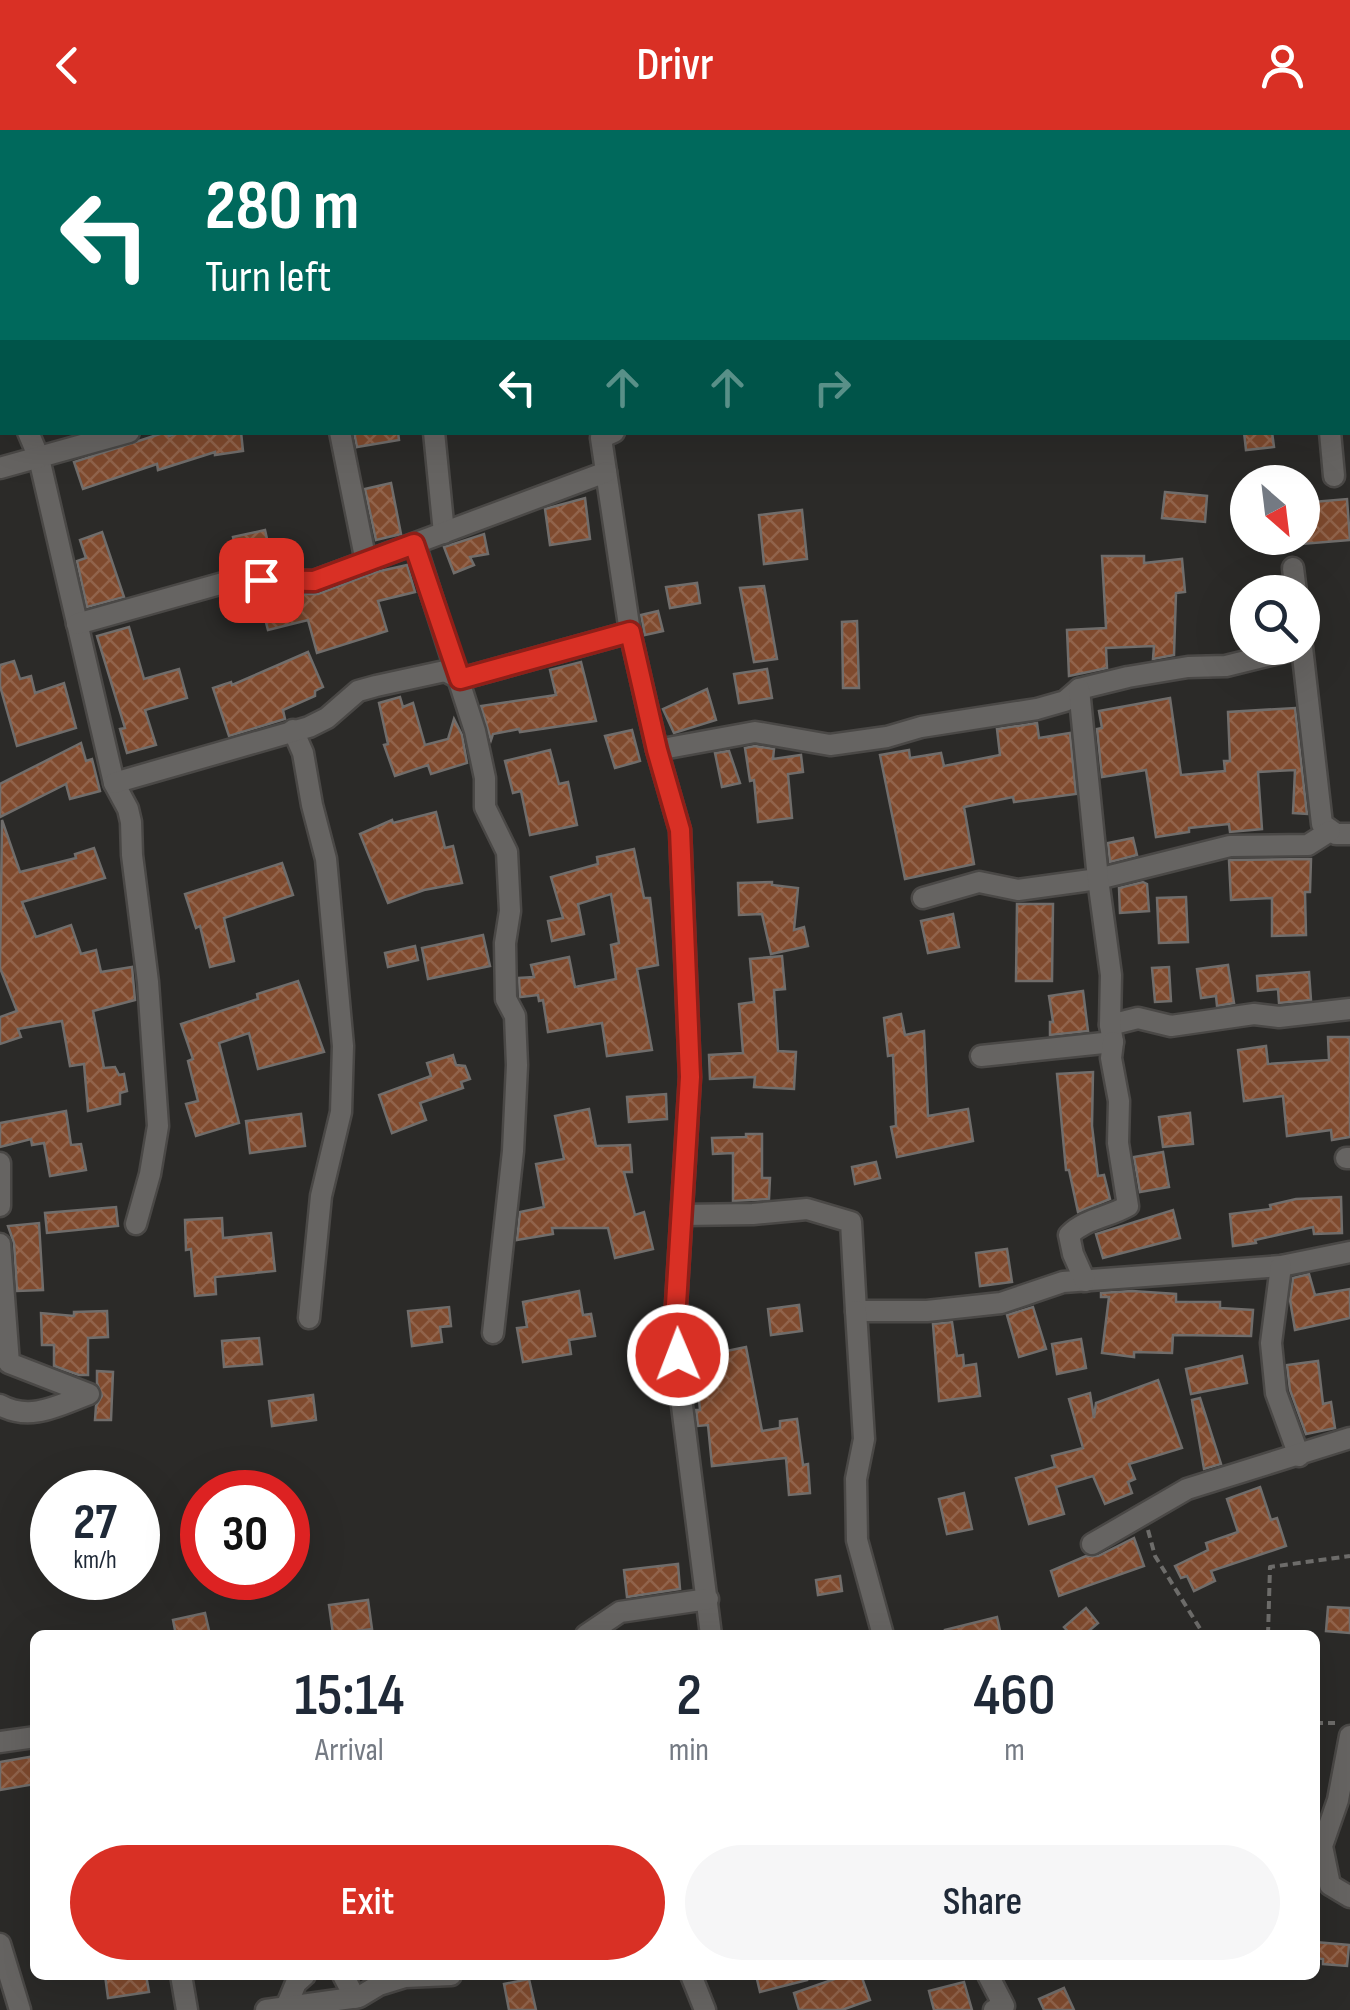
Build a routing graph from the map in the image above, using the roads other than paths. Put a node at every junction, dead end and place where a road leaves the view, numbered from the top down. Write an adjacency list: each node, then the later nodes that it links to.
1 (29, 435): 7 (street)
2 (120, 435): 7 (street)
3 (341, 435): 13 (street)
4 (434, 435): 11 (street)
5 (604, 435): 9 (street)
6 (1330, 435): 10 (street)
7 (39, 458): 8 (street); 16 (street)
8 (0, 468)
9 (606, 472): 11 (street); 17 (street)
10 (1334, 476)
11 (444, 533): 12 (street)
12 (414, 544): 13 (street); 20 (street)
13 (366, 562): 16 (street)
14 (1293, 568): 15 (street)
15 (1294, 575)
16 (77, 624): 24 (street)
17 (630, 632): 20 (street); 23 (street)
18 (1230, 665): 21 (street)
19 (1303, 665): 25 (street)
20 (460, 679): 22 (street); 41 (street)
21 (1079, 688): 23 (street); 26 (street)
22 (293, 730): 24 (street); 40 (street)
23 (657, 750): 33 (street)
24 (114, 783): 34 (street)
25 (1340, 833): 26 (street)
26 (1098, 879): 27 (street); 29 (street)
27 (923, 898)
28 (1350, 1009): 29 (street)
29 (1112, 1034): 30 (street); 38 (street)
30 (981, 1056)
31 (0, 1163): 32 (street)
32 (0, 1206)
33 (683, 1215): 39 (street); 46 (street)
34 (136, 1224)
35 (0, 1244): 42 (street)
36 (1350, 1252): 37 (street)
37 (1282, 1266): 38 (street); 44 (street)
38 (1085, 1281): 39 (street)
39 (856, 1311): 49 (street)
40 (309, 1318)
41 (492, 1332)
42 (0, 1405)
43 (1350, 1438): 44 (street)
44 (1299, 1456): 45 (street)
45 (1092, 1544)
46 (708, 1600): 47 (street); 48 (street)
47 (593, 1630)
48 (711, 1630)
49 (882, 1630)
50 (1344, 1730): 53 (street)
51 (30, 1737): 52 (street)
52 (0, 1742)
53 (1350, 1897)
54 (0, 1944): 63 (street)
55 (182, 1980): 64 (street)
56 (299, 1980): 62 (street)
57 (346, 1980): 61 (street)
58 (392, 1980): 61 (street)
59 (693, 1980): 65 (street)
60 (991, 1980): 66 (street)
61 (355, 1998): 62 (street)
62 (276, 2008)
63 (20, 2010)
64 (187, 2010)
65 (705, 2010)
66 (994, 2010)

